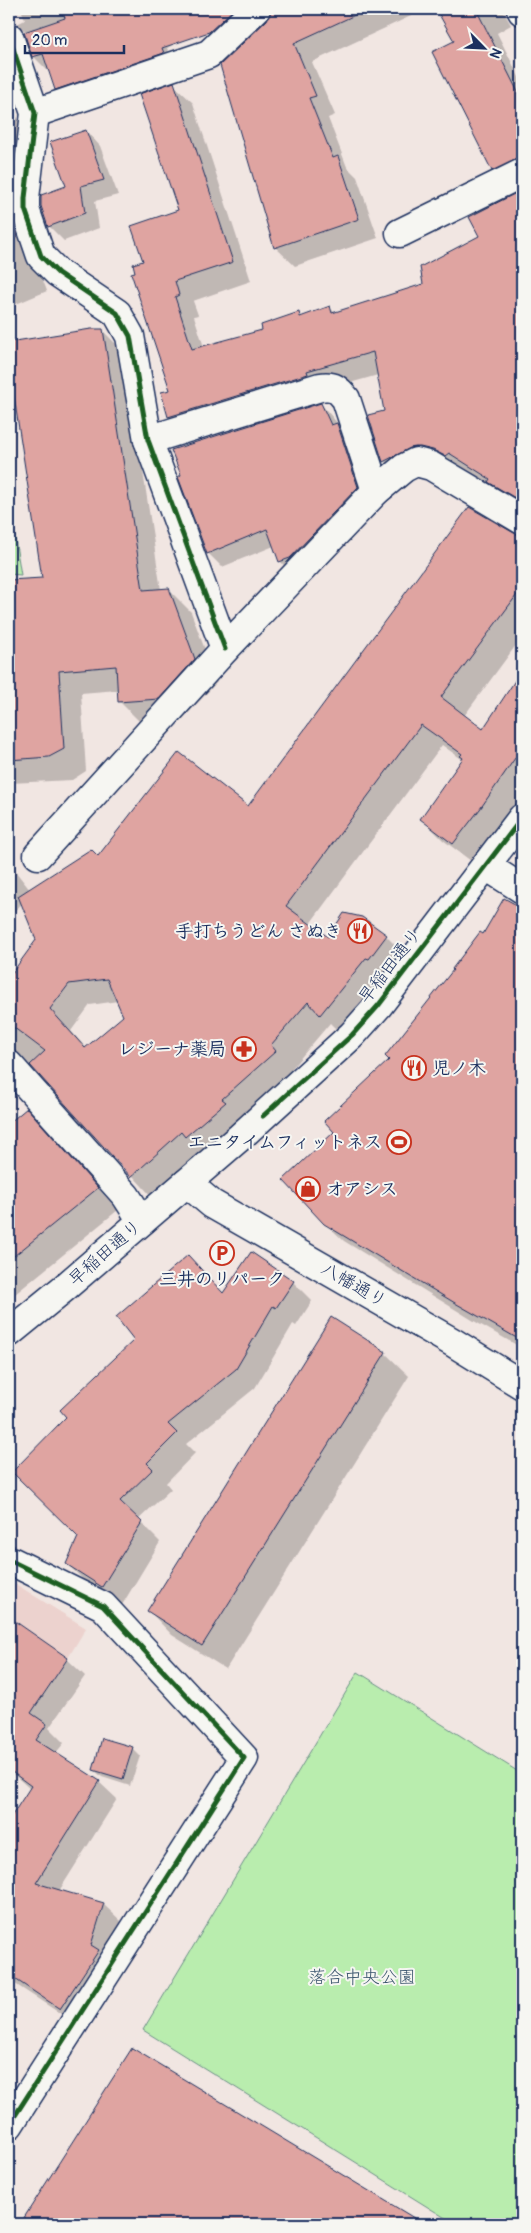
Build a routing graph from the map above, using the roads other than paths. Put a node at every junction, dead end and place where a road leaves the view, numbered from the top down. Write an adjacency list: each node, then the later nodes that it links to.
1 (256, 9): 3 (street)
2 (9, 38): 3 (street)
3 (35, 113): 6 (street)
4 (522, 173): 5 (street)
5 (400, 234)
6 (148, 440): 7 (street); 9 (street)
7 (376, 490): 8 (street); 9 (street)
8 (522, 520)
9 (225, 649): 11 (street)
10 (522, 818): 12 (street, 早稲田通り)
11 (38, 855)
12 (486, 866): 13 (street); 15 (street, 早稲田通り)
13 (522, 889)
14 (9, 1066): 16 (street)
15 (187, 1183): 16 (street, 早稲田通り); 18 (street, 八幡通り)
16 (142, 1221): 17 (street, 早稲田通り)
17 (9, 1333)
18 (522, 1385)
19 (9, 1560): 20 (street)
20 (9, 2126)

